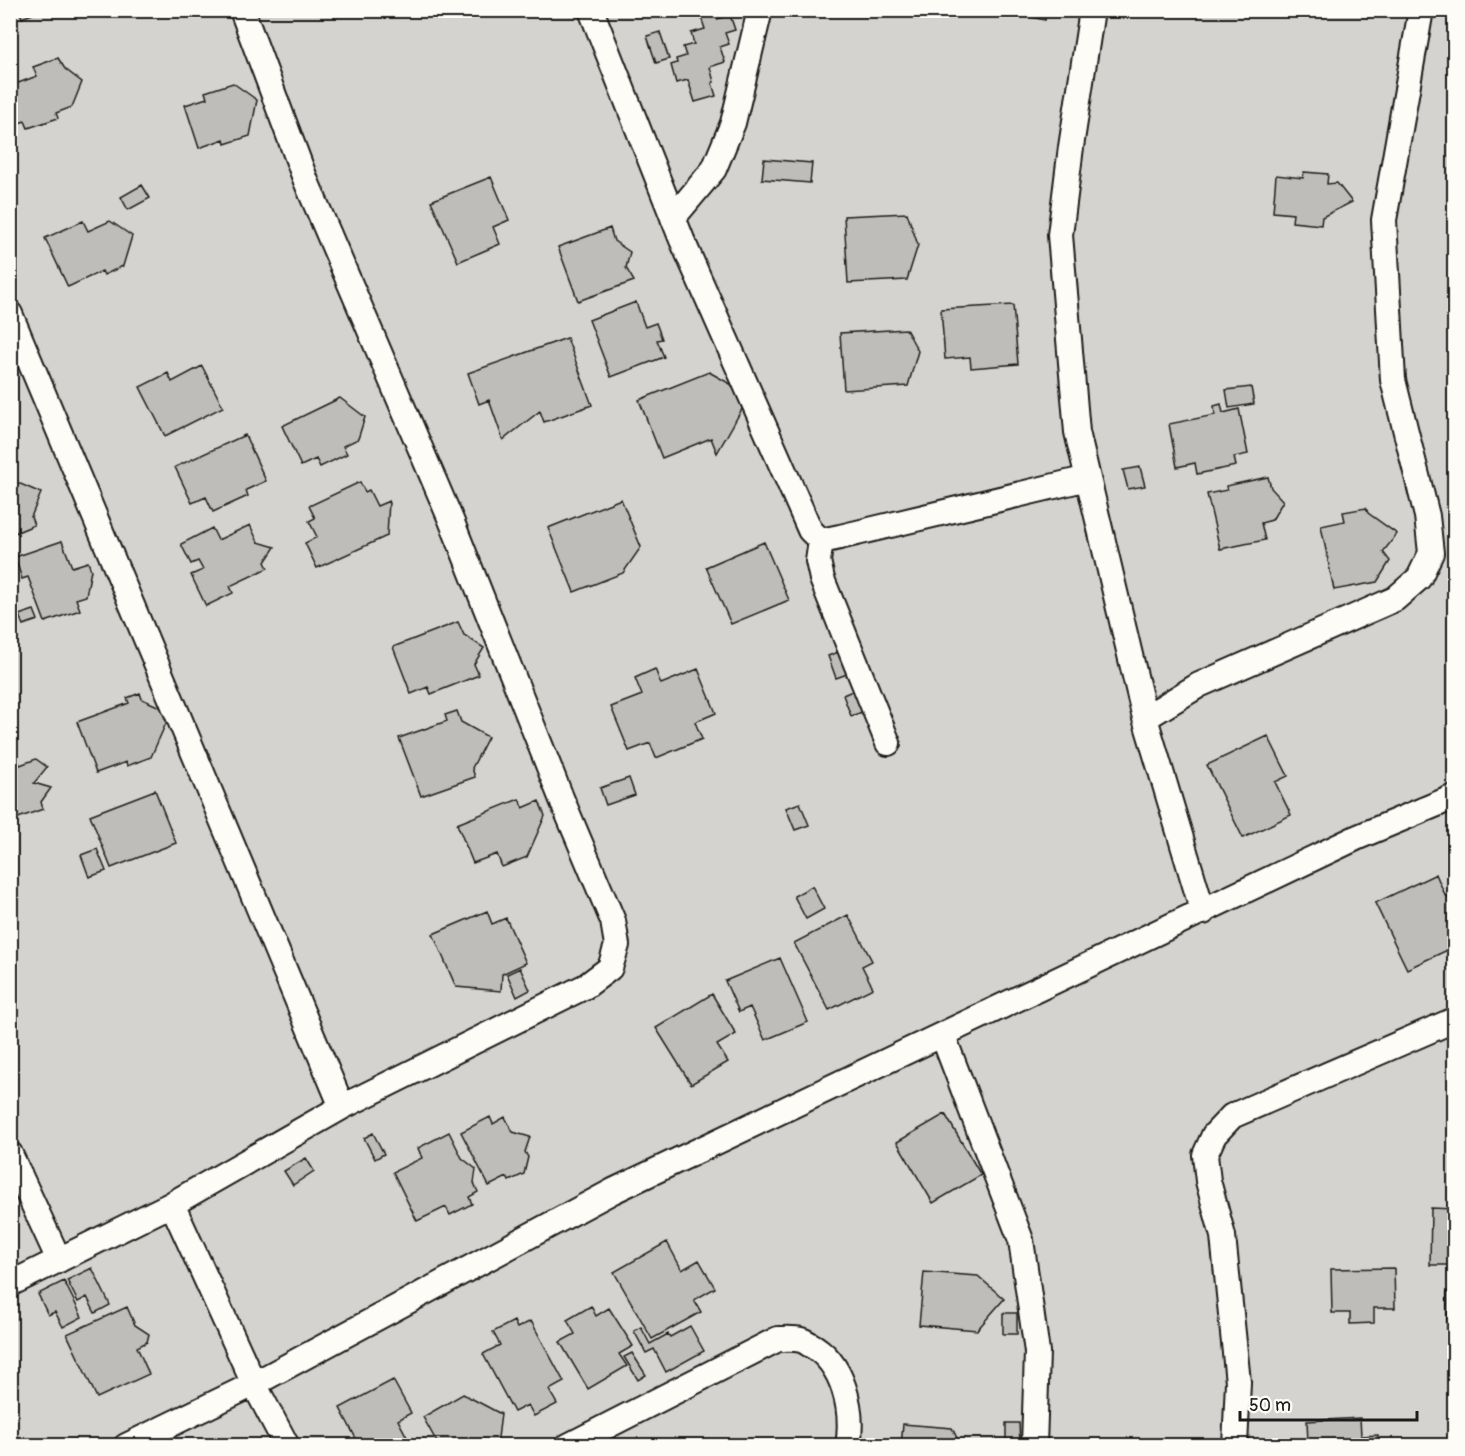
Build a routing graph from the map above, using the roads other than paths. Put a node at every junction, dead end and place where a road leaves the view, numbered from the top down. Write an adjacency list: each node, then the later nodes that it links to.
1 (242, 10): 16 (street)
2 (591, 10): 6 (street)
3 (760, 10): 6 (street)
4 (1092, 10): 8 (street)
5 (1421, 10): 10 (street)
6 (674, 218): 9 (street)
7 (10, 314): 16 (street)
8 (1088, 478): 9 (street); 10 (street)
9 (822, 540): 11 (street)
10 (1145, 718): 13 (street)
11 (888, 743)
12 (1455, 797): 13 (street)
13 (1203, 912): 15 (street)
14 (1455, 1020): 27 (street)
15 (943, 1036): 21 (street); 26 (street)
16 (342, 1107): 18 (street)
17 (10, 1154): 19 (street)
18 (172, 1204): 19 (street); 21 (street)
19 (59, 1260): 20 (street)
20 (10, 1284)
21 (254, 1383): 22 (street); 23 (street)
22 (126, 1446)
23 (287, 1446)
24 (568, 1446): 25 (street)
25 (848, 1446)
26 (1034, 1446)
27 (1235, 1446)

